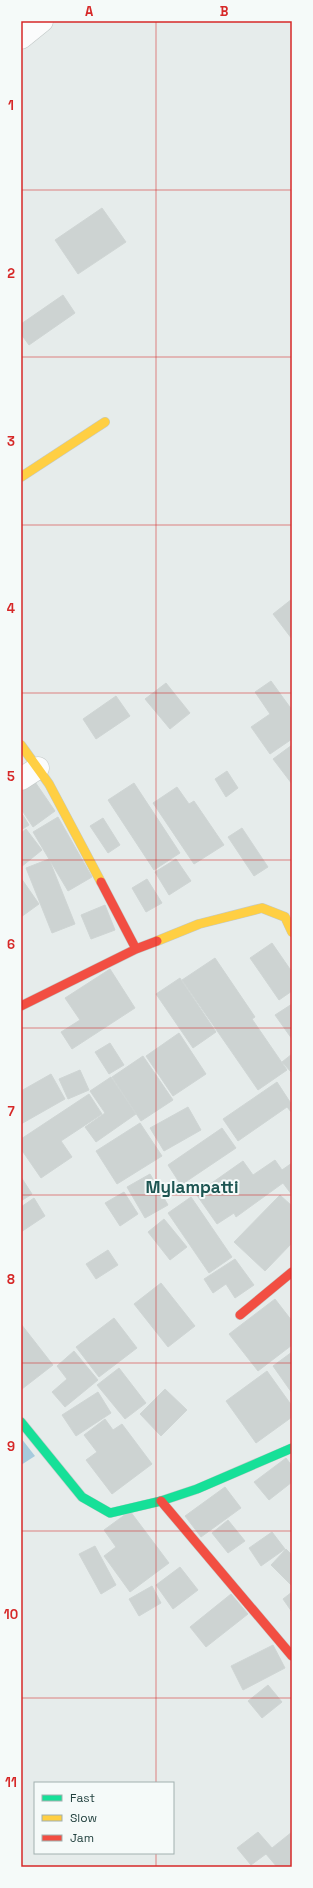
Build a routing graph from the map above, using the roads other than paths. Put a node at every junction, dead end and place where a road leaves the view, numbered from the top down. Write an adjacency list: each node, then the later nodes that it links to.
1 (42, 21): 2 (street)
2 (21, 38)
3 (105, 422): 4 (street)
4 (21, 477)
5 (21, 745): 6 (street)
6 (29, 774): 8 (street)
7 (290, 920): 8 (street)
8 (136, 949): 9 (street)
9 (21, 1006)
10 (292, 1272): 11 (street)
11 (240, 1314)
12 (21, 1422): 14 (street)
13 (292, 1448): 14 (street)
14 (161, 1501): 15 (street)
15 (292, 1656)

